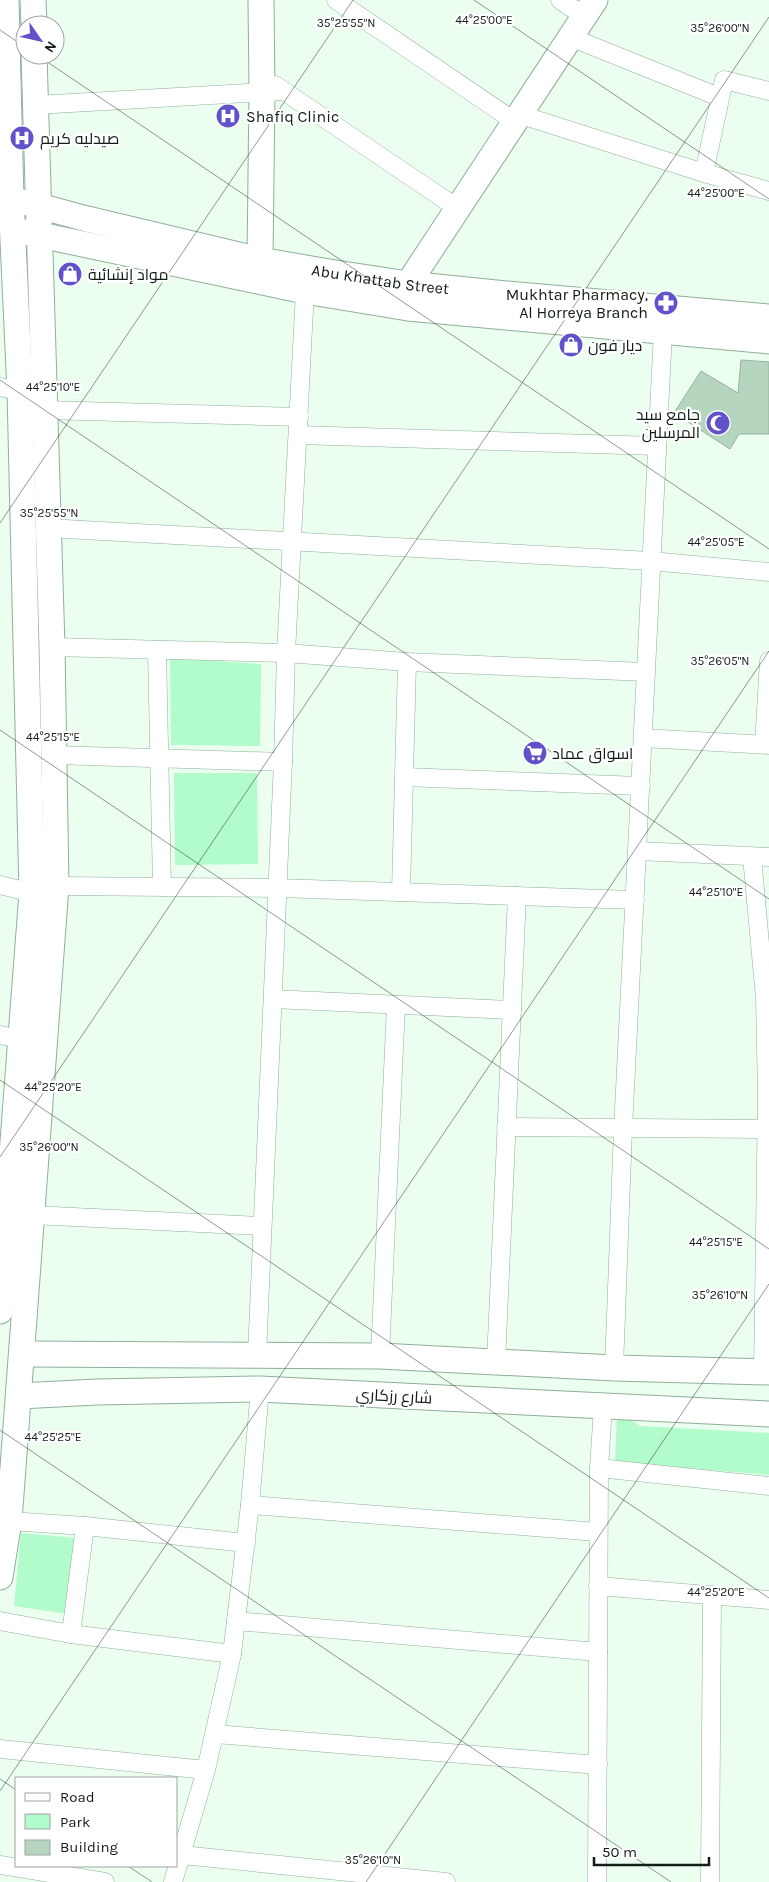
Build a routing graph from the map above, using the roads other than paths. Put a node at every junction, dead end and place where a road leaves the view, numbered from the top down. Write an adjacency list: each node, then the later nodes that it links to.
1 (6, 0): 17 (street)
2 (33, 0): 7 (street)
3 (261, 0): 10 (street)
4 (336, 0): 14 (street)
5 (560, 0): 6 (street)
6 (589, 8): 8 (street)
7 (34, 15)
8 (570, 37): 12 (street); 14 (street)
9 (34, 65): 13 (street)
10 (270, 87): 13 (street); 19 (street); 22 (street)
11 (769, 91): 12 (street)
12 (719, 98): 15 (street)
13 (36, 105): 18 (street)
14 (516, 118): 15 (street); 19 (street)
15 (704, 173): 16 (street)
16 (769, 191)
17 (6, 197): 18 (street, Abu Khattab Street); 20 (street)
18 (39, 206): 21 (street); 22 (street, Abu Khattab Street)
19 (457, 208): 23 (street)
20 (7, 227): 21 (street, Abu Khattab Street); 28 (street)
21 (40, 235): 24 (street, Abu Khattab Street); 29 (street)
22 (260, 260): 23 (street, Abu Khattab Street)
23 (408, 284): 25 (street, Abu Khattab Street)
24 (305, 291): 26 (street, Abu Khattab Street); 30 (street)
25 (769, 317)
26 (664, 332): 27 (street, Abu Khattab Street); 32 (street)
27 (769, 341)
28 (10, 389): 57 (street)
29 (44, 410): 30 (street); 33 (street)
30 (299, 417): 31 (street)
31 (298, 435): 32 (street); 34 (street)
32 (657, 446): 35 (street)
33 (47, 528): 34 (street); 37 (street)
34 (293, 540): 35 (street); 39 (street)
35 (651, 561): 36 (street); 42 (street)
36 (769, 572)
37 (52, 647): 38 (street); 45 (street)
38 (157, 650): 39 (street); 46 (street)
39 (286, 653): 41 (street); 47 (street)
40 (769, 661): 44 (street)
41 (407, 662): 42 (street); 48 (street)
42 (646, 672): 43 (street)
43 (643, 738): 44 (street); 49 (street)
44 (767, 744)
45 (54, 755): 46 (street); 53 (street)
46 (160, 758): 47 (street); 54 (street)
47 (283, 762): 55 (street)
48 (404, 777): 49 (street); 56 (street)
49 (641, 786): 50 (street)
50 (638, 851): 51 (street); 59 (street)
51 (760, 857): 62 (street)
52 (0, 886): 57 (street)
53 (56, 886): 54 (street); 61 (street)
54 (162, 887): 55 (street)
55 (278, 888): 56 (street); 63 (street)
56 (401, 892): 58 (street)
57 (32, 893): 60 (street)
58 (517, 896): 59 (street); 65 (street)
59 (636, 900): 69 (street)
60 (26, 969): 61 (street); 66 (street)
61 (51, 972): 71 (street)
62 (766, 979): 67 (street)
63 (273, 999): 64 (street); 72 (street)
64 (396, 1005): 65 (street); 77 (street)
65 (512, 1010): 68 (street)
66 (10, 1037): 73 (street)
67 (768, 1094): 70 (street)
68 (506, 1127): 69 (street); 78 (street)
69 (623, 1129): 70 (street); 79 (street)
70 (767, 1129): 80 (street)
71 (32, 1215): 72 (street); 74 (street)
72 (262, 1226): 76 (street)
73 (0, 1310)
74 (22, 1354): 75 (street); 83 (street)
75 (96, 1354): 76 (street); 82 (street)
76 (257, 1354): 77 (street)
77 (380, 1356): 78 (street)
78 (496, 1362): 79 (street)
79 (614, 1368): 80 (street)
80 (766, 1372)
81 (260, 1389): 82 (street, شارع رزكاري); 84 (street, شارع رزكاري); 88 (street)
82 (97, 1392): 83 (street, شارع رزكاري)
83 (19, 1396): 89 (street)
84 (603, 1407): 85 (street, شارع رزكاري); 86 (street)
85 (769, 1414)
86 (599, 1468): 87 (street); 91 (street)
87 (769, 1486)
88 (250, 1504): 91 (street); 92 (street)
89 (9, 1521): 90 (street); 93 (street)
90 (85, 1526): 92 (street); 99 (street)
91 (598, 1532): 94 (street)
92 (246, 1543): 97 (street)
93 (0, 1574)
94 (598, 1586): 95 (street); 100 (street)
95 (712, 1595): 96 (street); 112 (street)
96 (769, 1600)
97 (236, 1621): 100 (street); 101 (street)
98 (0, 1622): 99 (street)
99 (71, 1634): 101 (street)
100 (598, 1652): 104 (street)
101 (232, 1654): 102 (street)
102 (215, 1734): 104 (street); 105 (street)
103 (0, 1749): 105 (street)
104 (598, 1764): 111 (street)
105 (206, 1770): 106 (street)
106 (182, 1855): 109 (street); 110 (street)
107 (0, 1865): 108 (street)
108 (105, 1882)
109 (173, 1882)
110 (446, 1882)
111 (597, 1882)
112 (710, 1882)

